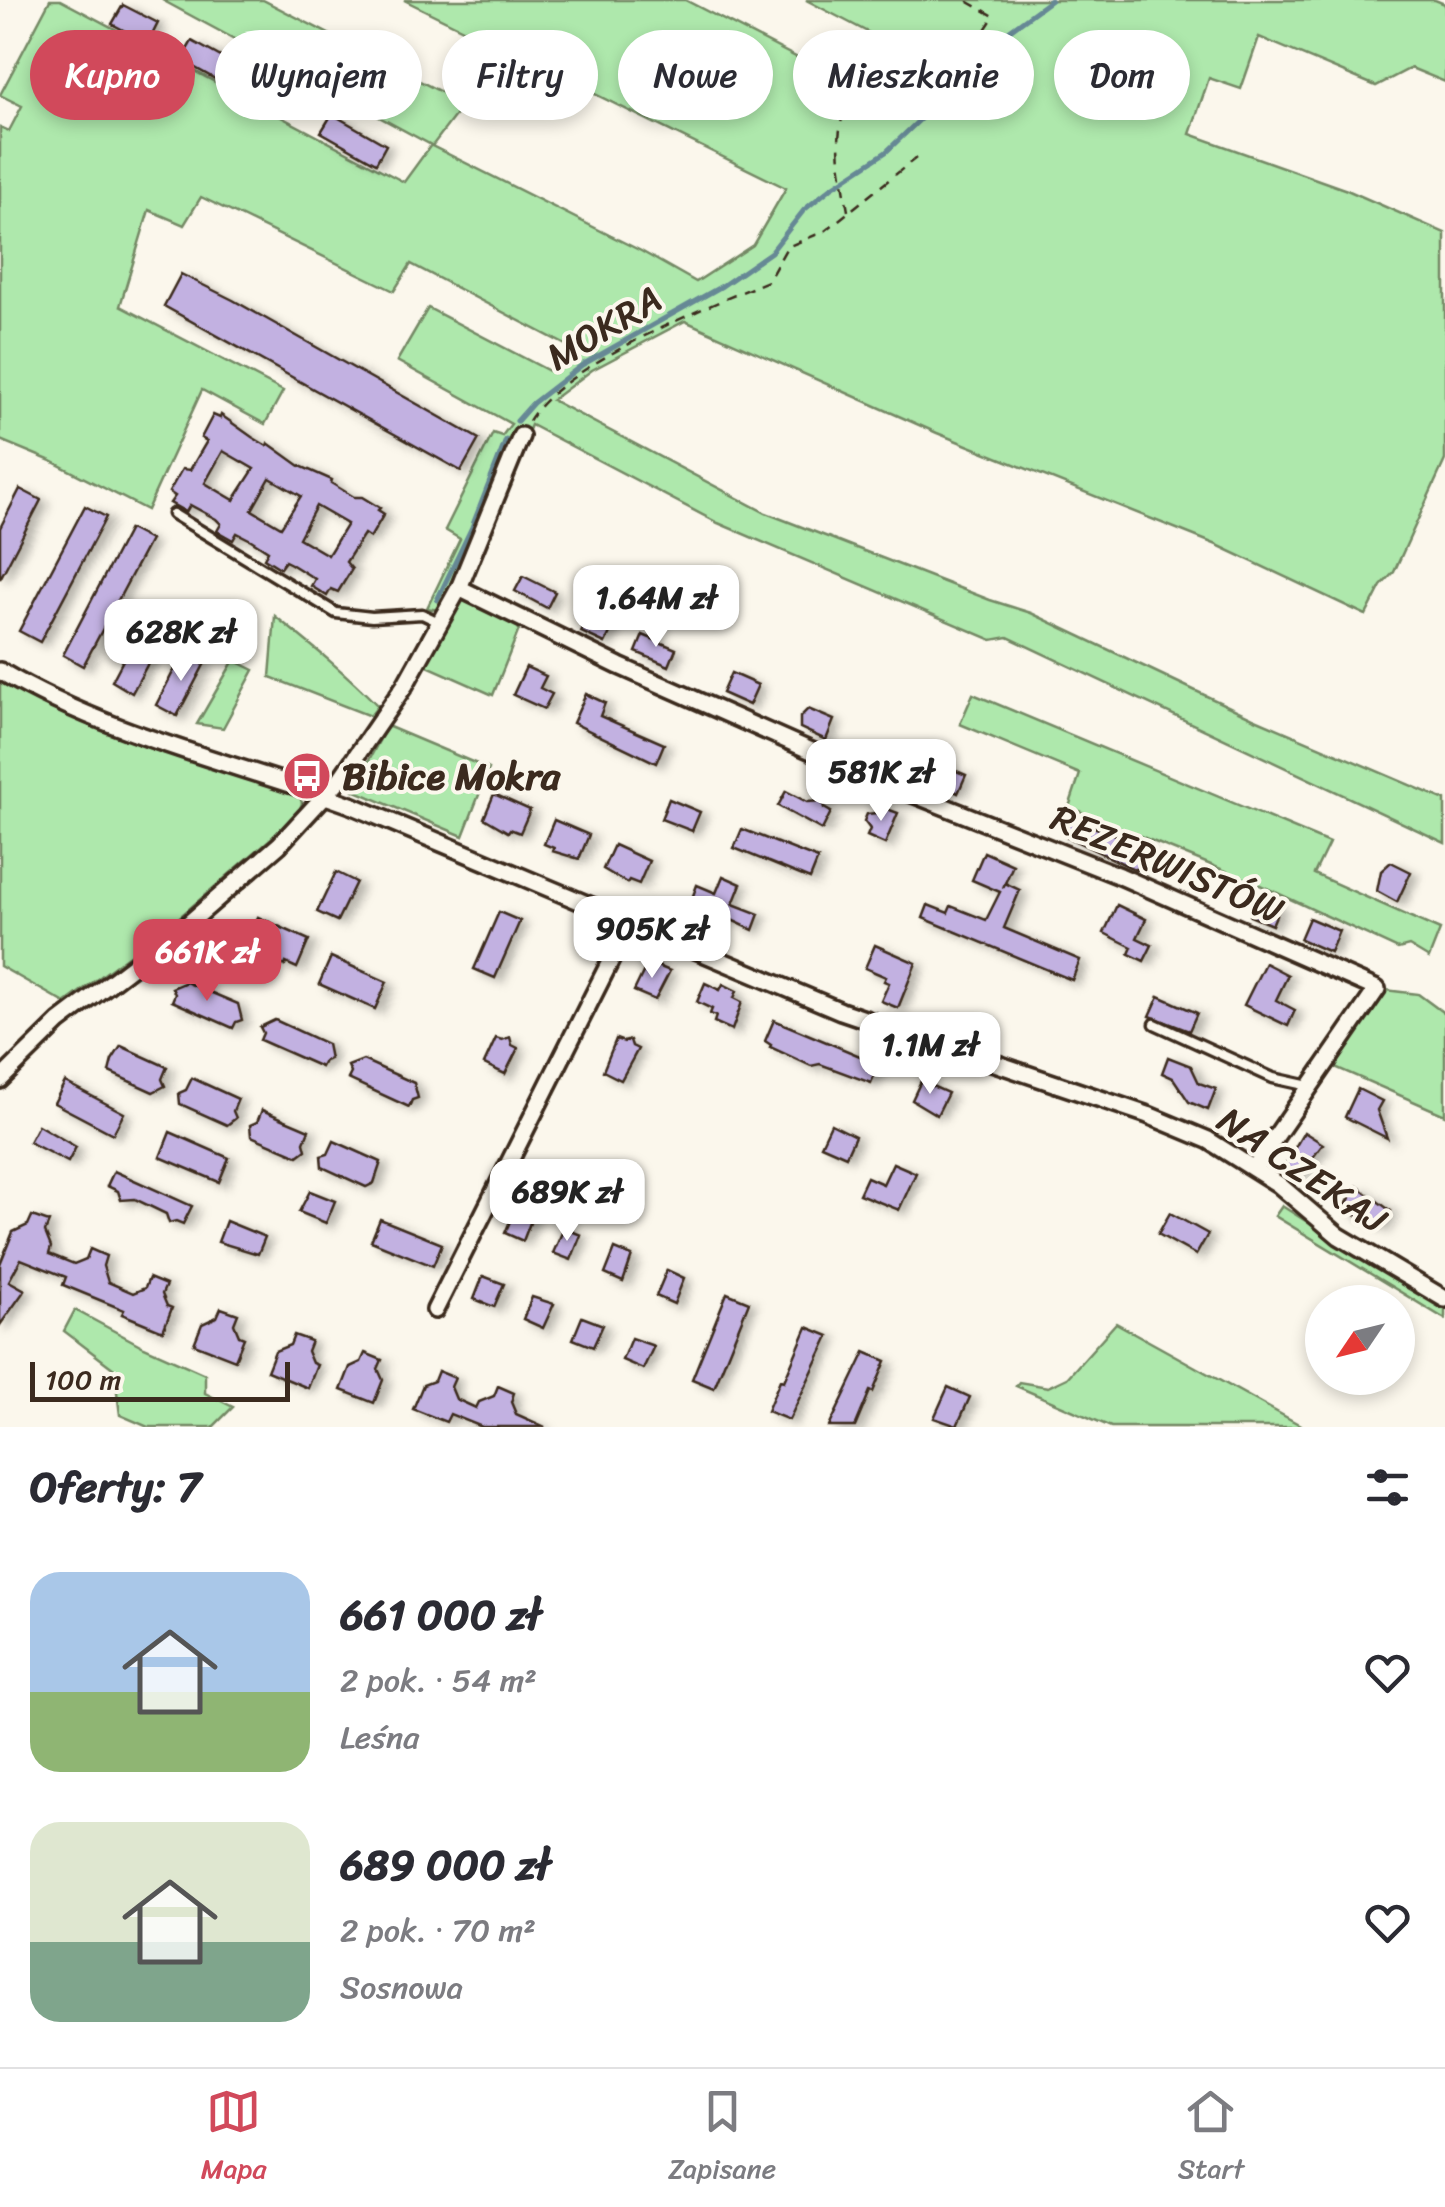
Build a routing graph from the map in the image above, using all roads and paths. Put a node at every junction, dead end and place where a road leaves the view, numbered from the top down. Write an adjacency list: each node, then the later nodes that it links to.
1 (965, 0): 3 (path)
2 (916, 158): 3 (path, MOKRA)
3 (848, 212): 4 (path, MOKRA)
4 (521, 436): 6 (street)
5 (173, 514): 7 (lane)
6 (459, 588): 7 (street); 13 (street, REZERWISTÓW)
7 (440, 622): 9 (street)
8 (0, 671): 9 (street, NA CZEKAJ)
9 (326, 796): 10 (street, NA CZEKAJ); 12 (street)
10 (630, 922): 14 (street, NA CZEKAJ); 16 (street)
11 (1155, 1024): 13 (lane)
12 (0, 1080)
13 (1309, 1086): 14 (street, REZERWISTÓW)
14 (1254, 1168): 15 (street, NA CZEKAJ)
15 (1445, 1299)
16 (434, 1310)

